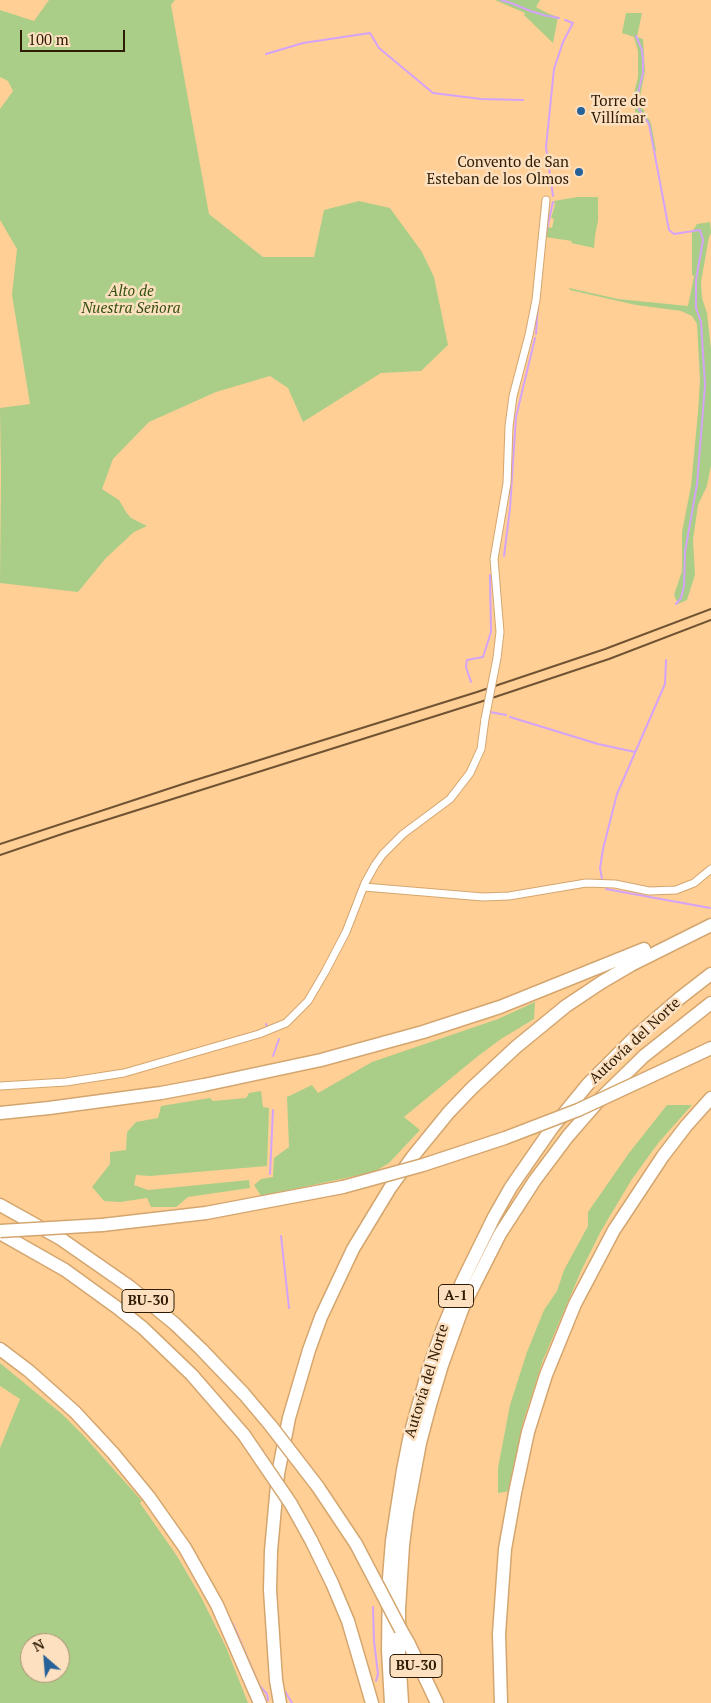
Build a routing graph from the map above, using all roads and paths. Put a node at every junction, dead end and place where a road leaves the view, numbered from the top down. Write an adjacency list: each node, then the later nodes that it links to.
1 (546, 200): 3 (street, bridge)
2 (711, 869): 3 (street)
3 (364, 887): 9 (street)
4 (711, 920): 11 (highway)
5 (711, 925): 17 (highway)
6 (711, 974): 19 (highway, Autovía del Norte / A-1)
7 (711, 1003): 20 (highway, Autovía del Norte / A-1)
8 (711, 1048): 13 (highway, bridge)
9 (0, 1086)
10 (711, 1098): 23 (highway)
11 (0, 1113)
12 (0, 1205): 15 (highway, BU-30, bridge)
13 (0, 1232): 18 (highway, BU-30, bridge)
14 (0, 1349): 16 (highway)
15 (401, 1630): 21 (highway, BU-30); 22 (highway)
16 (260, 1703)
17 (280, 1703)
18 (372, 1703)
19 (391, 1703)
20 (402, 1703)
21 (431, 1703)
22 (437, 1703)
23 (501, 1703)

